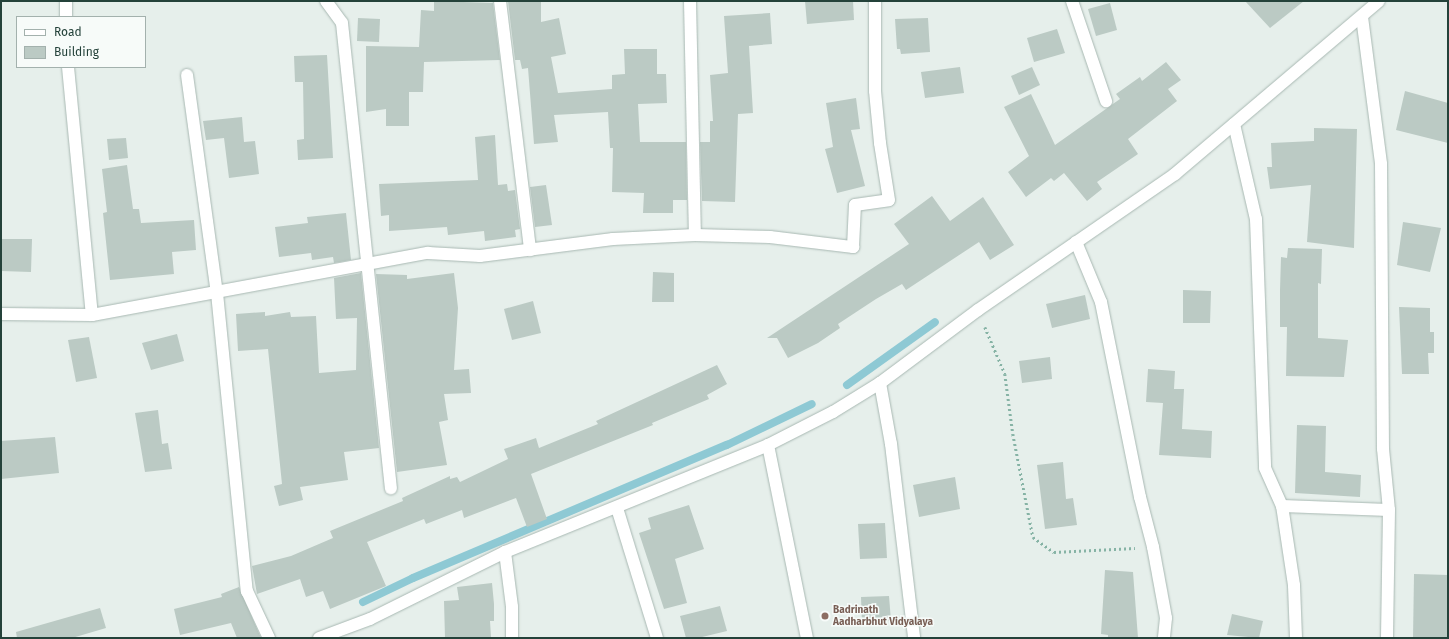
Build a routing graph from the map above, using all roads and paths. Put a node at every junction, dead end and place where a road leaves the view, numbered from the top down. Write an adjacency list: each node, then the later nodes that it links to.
1 (66, 1): 8 (street)
2 (326, 1): 17 (street)
3 (500, 1): 16 (street)
4 (690, 1): 14 (street)
5 (875, 1): 14 (street)
6 (1072, 1): 12 (street)
7 (1379, 1): 9 (street)
8 (66, 16)
9 (1362, 17): 13 (street); 27 (street)
10 (68, 68): 21 (street)
11 (187, 74): 18 (street)
12 (1106, 101)
13 (1234, 124): 15 (street); 25 (street)
14 (695, 235): 16 (street)
15 (1076, 242): 19 (street); 28 (street)
16 (530, 250): 17 (street)
17 (367, 263): 18 (street); 24 (street)
18 (216, 293): 21 (street); 30 (street)
19 (978, 310): 22 (street); 28 (path)
20 (1, 314): 21 (street)
21 (92, 314)
22 (880, 383): 23 (street); 35 (street)
23 (768, 445): 26 (street); 34 (street)
24 (391, 488)
25 (1282, 506): 27 (street); 37 (street)
26 (617, 508): 29 (street); 33 (street)
27 (1389, 510): 38 (street)
28 (1154, 547): 36 (street)
29 (505, 552): 31 (street); 32 (street)
30 (269, 638)
31 (320, 638)
32 (512, 638)
33 (657, 638)
34 (807, 638)
35 (914, 638)
36 (1164, 638)
37 (1296, 638)
38 (1387, 638)

